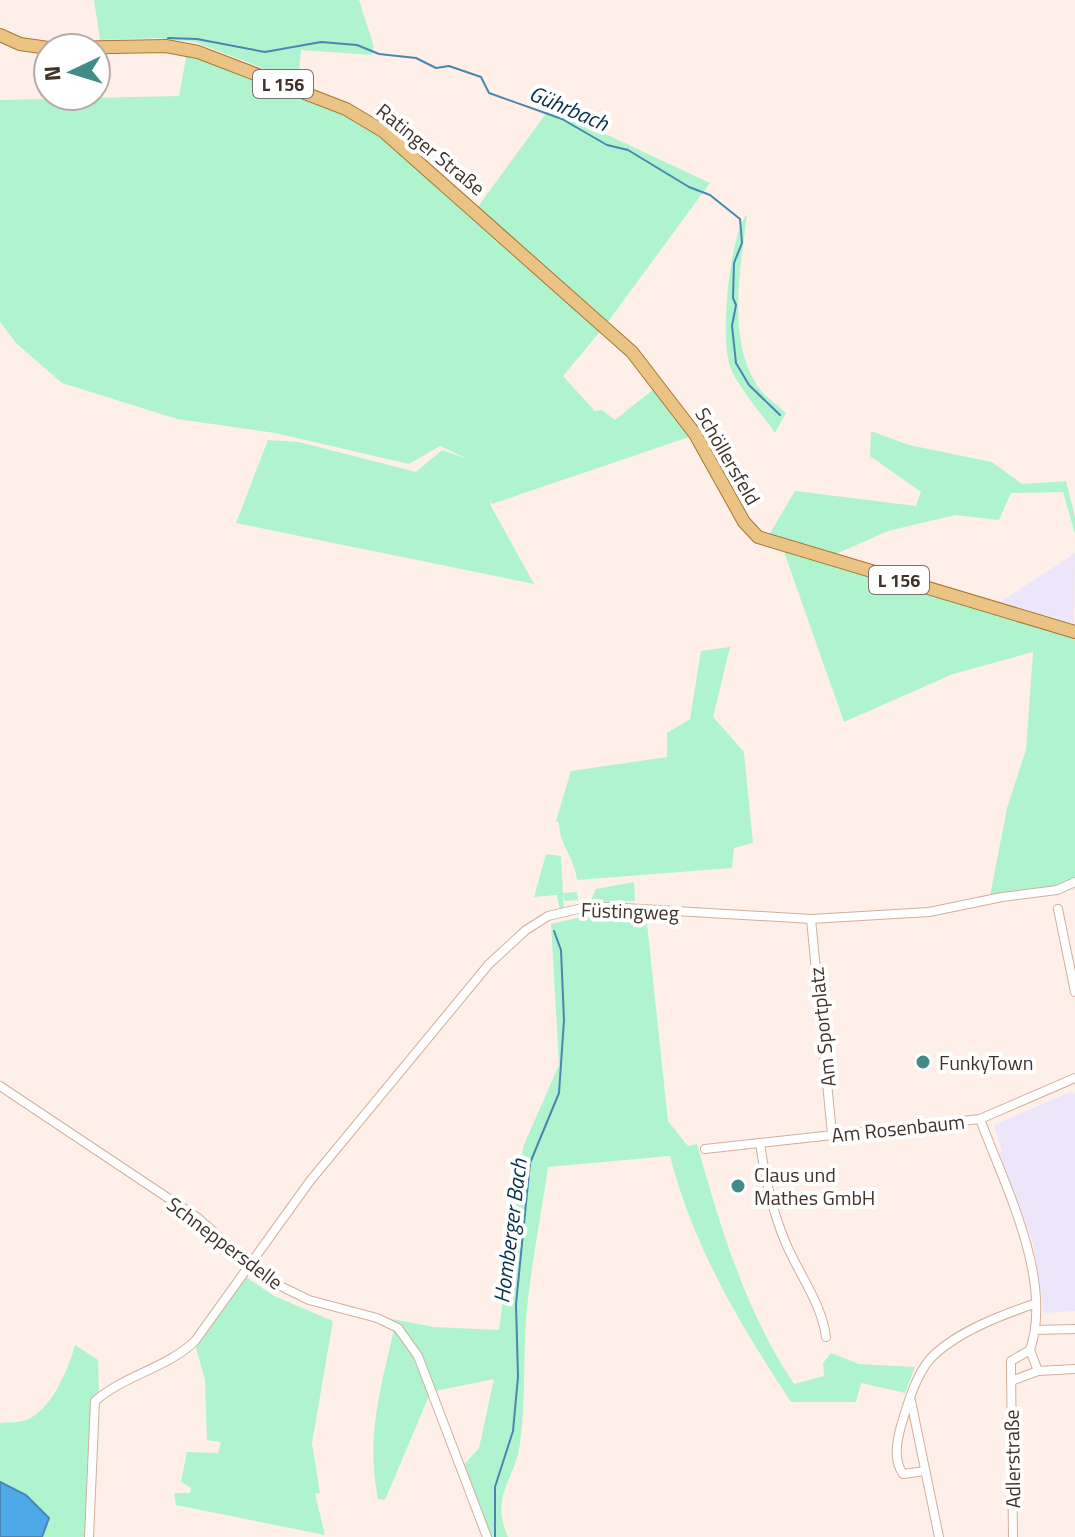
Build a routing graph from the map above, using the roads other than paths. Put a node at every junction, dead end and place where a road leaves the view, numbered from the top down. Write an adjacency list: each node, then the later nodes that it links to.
1 (0, 35): 2 (main road)
2 (32, 46)
3 (112, 48): 4 (main road, Ratinger Straße / L 156)
4 (605, 325): 5 (main road, Schöllersfeld / L 156)
5 (1075, 632)
6 (1075, 882): 8 (street, Füstingweg)
7 (1058, 909): 9 (street)
8 (811, 919): 13 (street, Am Sportplatz); 16 (street, Füstingweg)
9 (1075, 992)
10 (1075, 1078): 12 (street, Am Rosenbaum)
11 (0, 1086): 16 (street, Schneppersdelle)
12 (980, 1119): 13 (street, Am Rosenbaum); 17 (street)
13 (832, 1134): 14 (street, Am Rosenbaum)
14 (760, 1143): 15 (street, Am Rosenbaum); 20 (street)
15 (705, 1149)
16 (249, 1265): 27 (street, Füstingweg); 28 (street, Schneppersdelle)
17 (1034, 1304): 19 (street); 25 (street)
18 (1075, 1329): 19 (street)
19 (1035, 1330): 21 (street)
20 (826, 1337)
21 (1030, 1350): 23 (street); 24 (street, Adlerstraße)
22 (1075, 1369): 23 (street, Adlerstraße)
23 (1038, 1371): 24 (street, Adlerstraße)
24 (1011, 1381): 30 (street, Adlerstraße)
25 (911, 1400): 26 (street); 26 (street)
26 (925, 1471): 29 (street)
27 (89, 1537)
28 (487, 1537)
29 (939, 1537)
30 (1013, 1537)

